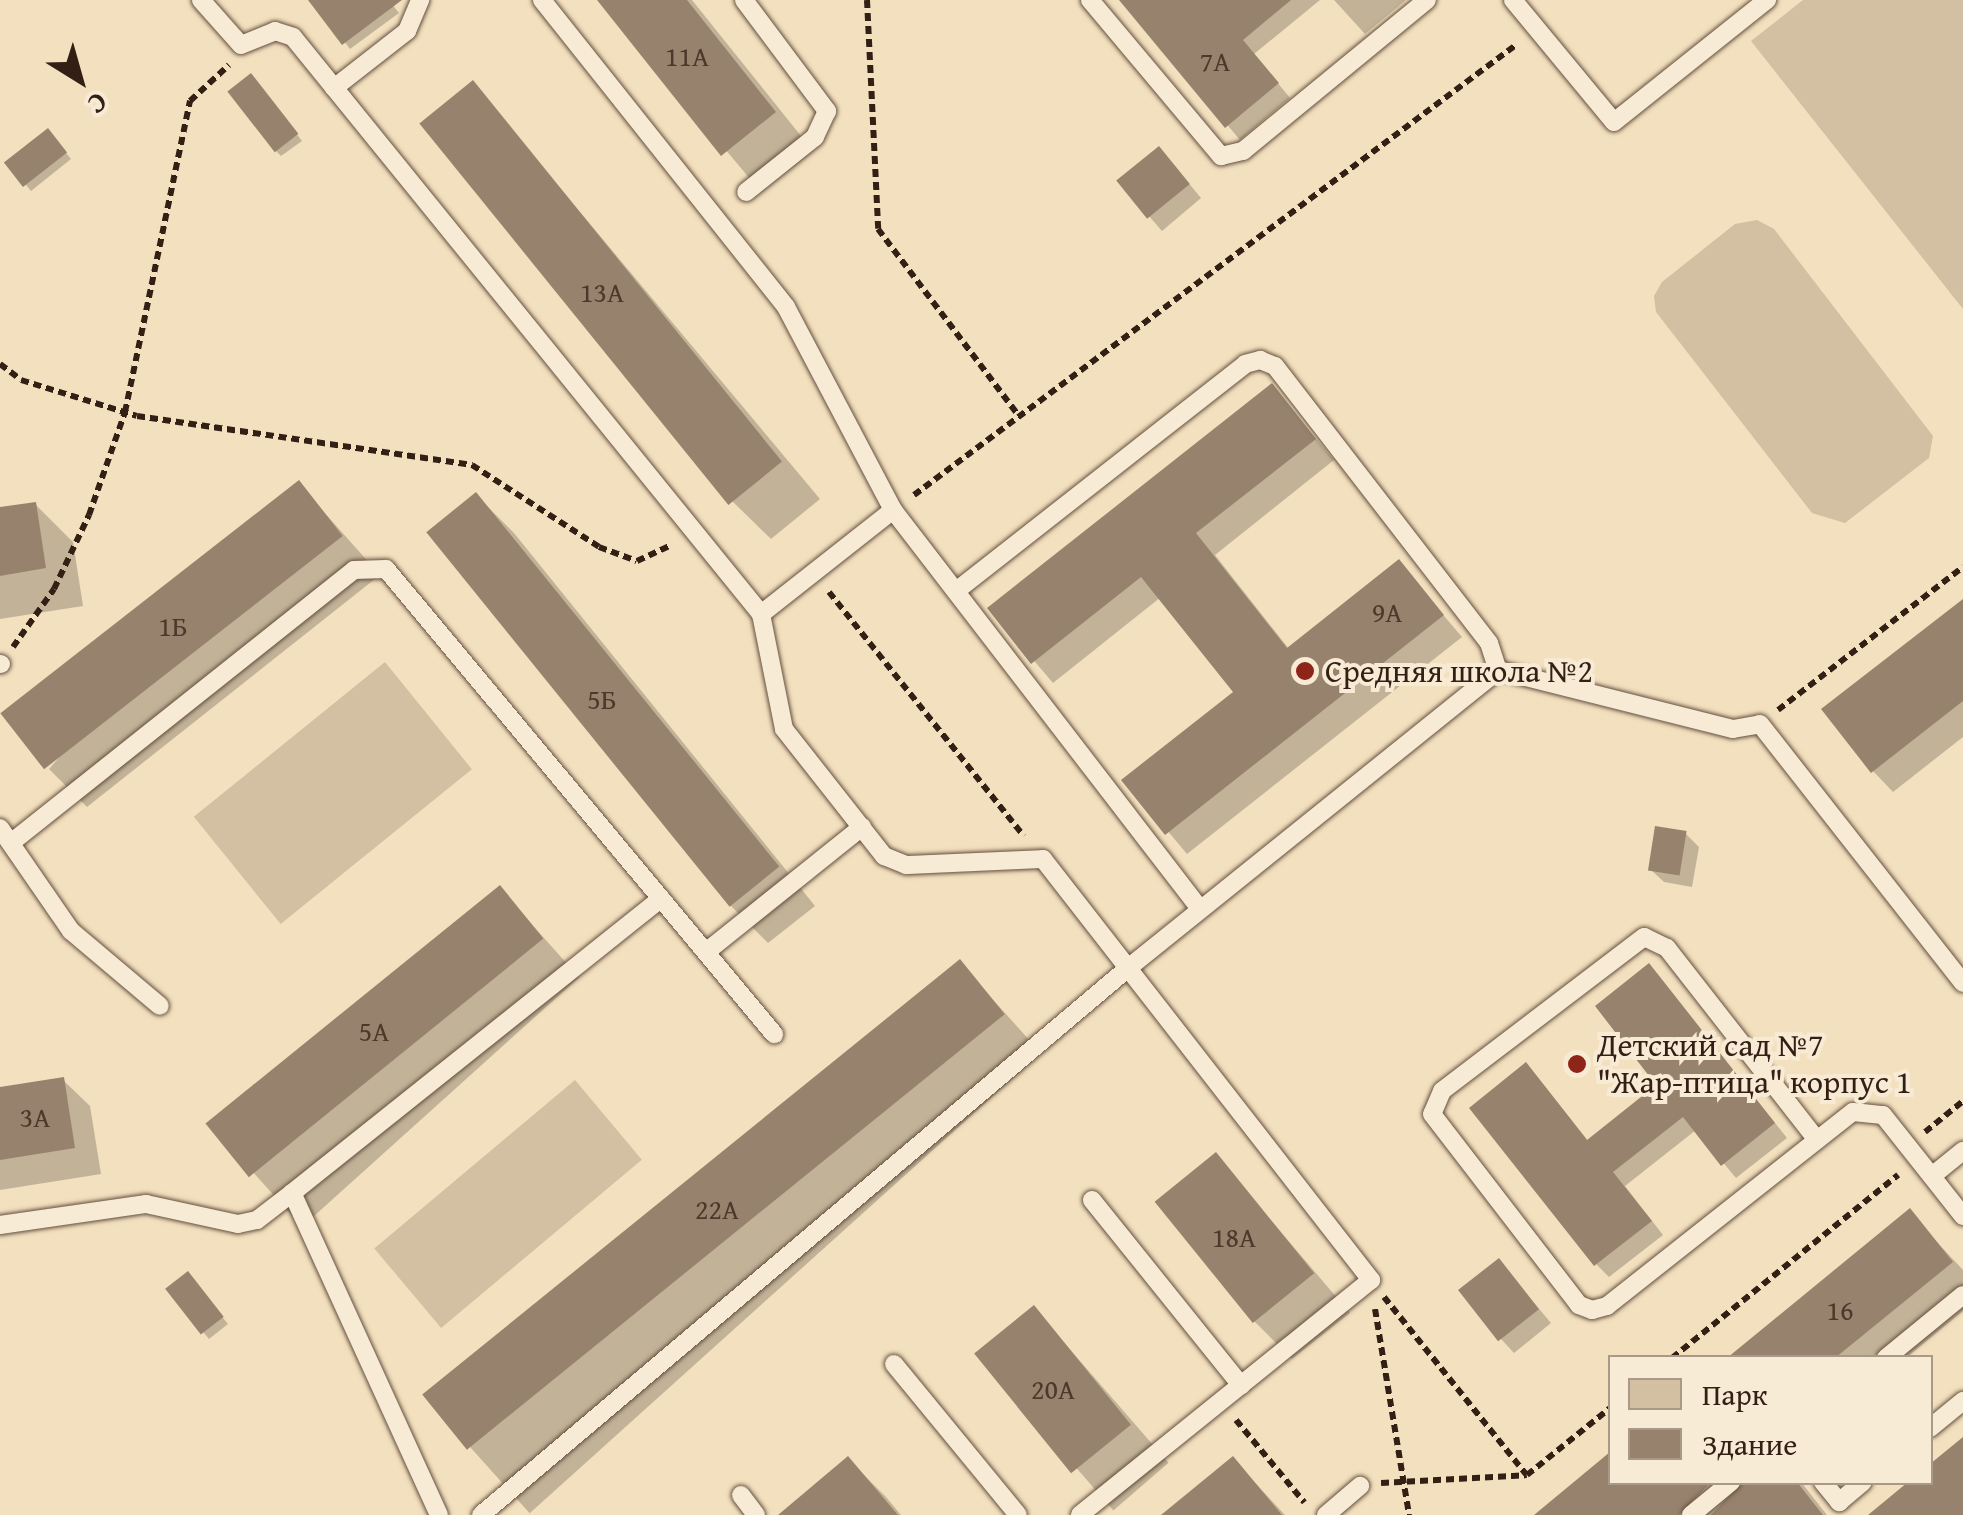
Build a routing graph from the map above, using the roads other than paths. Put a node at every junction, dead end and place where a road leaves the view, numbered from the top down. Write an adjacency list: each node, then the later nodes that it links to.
1 (201, 0): 9 (lane)
2 (420, 0): 9 (lane)
3 (542, 0): 11 (lane)
4 (744, 0): 10 (lane)
5 (1090, 0): 6 (lane)
6 (1427, 0)
7 (1512, 0): 8 (lane)
8 (1767, 0)
9 (334, 88): 13 (lane)
10 (746, 192)
11 (893, 510): 12 (lane); 13 (lane)
12 (956, 592): 14 (lane); 18 (lane)
13 (760, 614): 15 (lane)
14 (1498, 670): 18 (lane); 21 (lane)
15 (862, 827): 19 (lane); 20 (lane)
16 (6, 835): 17 (lane); 22 (lane)
17 (661, 898): 19 (lane); 27 (lane)
18 (1200, 909): 20 (lane)
19 (706, 952): 23 (lane)
20 (1128, 968): 34 (lane); 43 (lane)
21 (1963, 983)
22 (160, 1006)
23 (774, 1034)
24 (1817, 1140): 24 (lane); 26 (lane)
25 (1963, 1150): 26 (lane)
26 (1932, 1176): 29 (lane)
27 (292, 1193): 30 (lane); 42 (lane)
28 (1092, 1200): 34 (lane)
29 (1963, 1216)
30 (0, 1225)
31 (1963, 1295): 32 (lane)
32 (1890, 1355)
33 (894, 1364): 45 (lane)
34 (1241, 1384): 46 (lane)
35 (1963, 1401): 36 (lane)
36 (1933, 1426)
37 (1728, 1485): 48 (lane)
38 (1825, 1485): 39 (lane)
39 (1859, 1485)
40 (1360, 1486): 47 (lane)
41 (741, 1496): 44 (lane)
42 (439, 1515)
43 (481, 1515)
44 (756, 1515)
45 (1018, 1515)
46 (1080, 1515)
47 (1326, 1515)
48 (1691, 1515)

